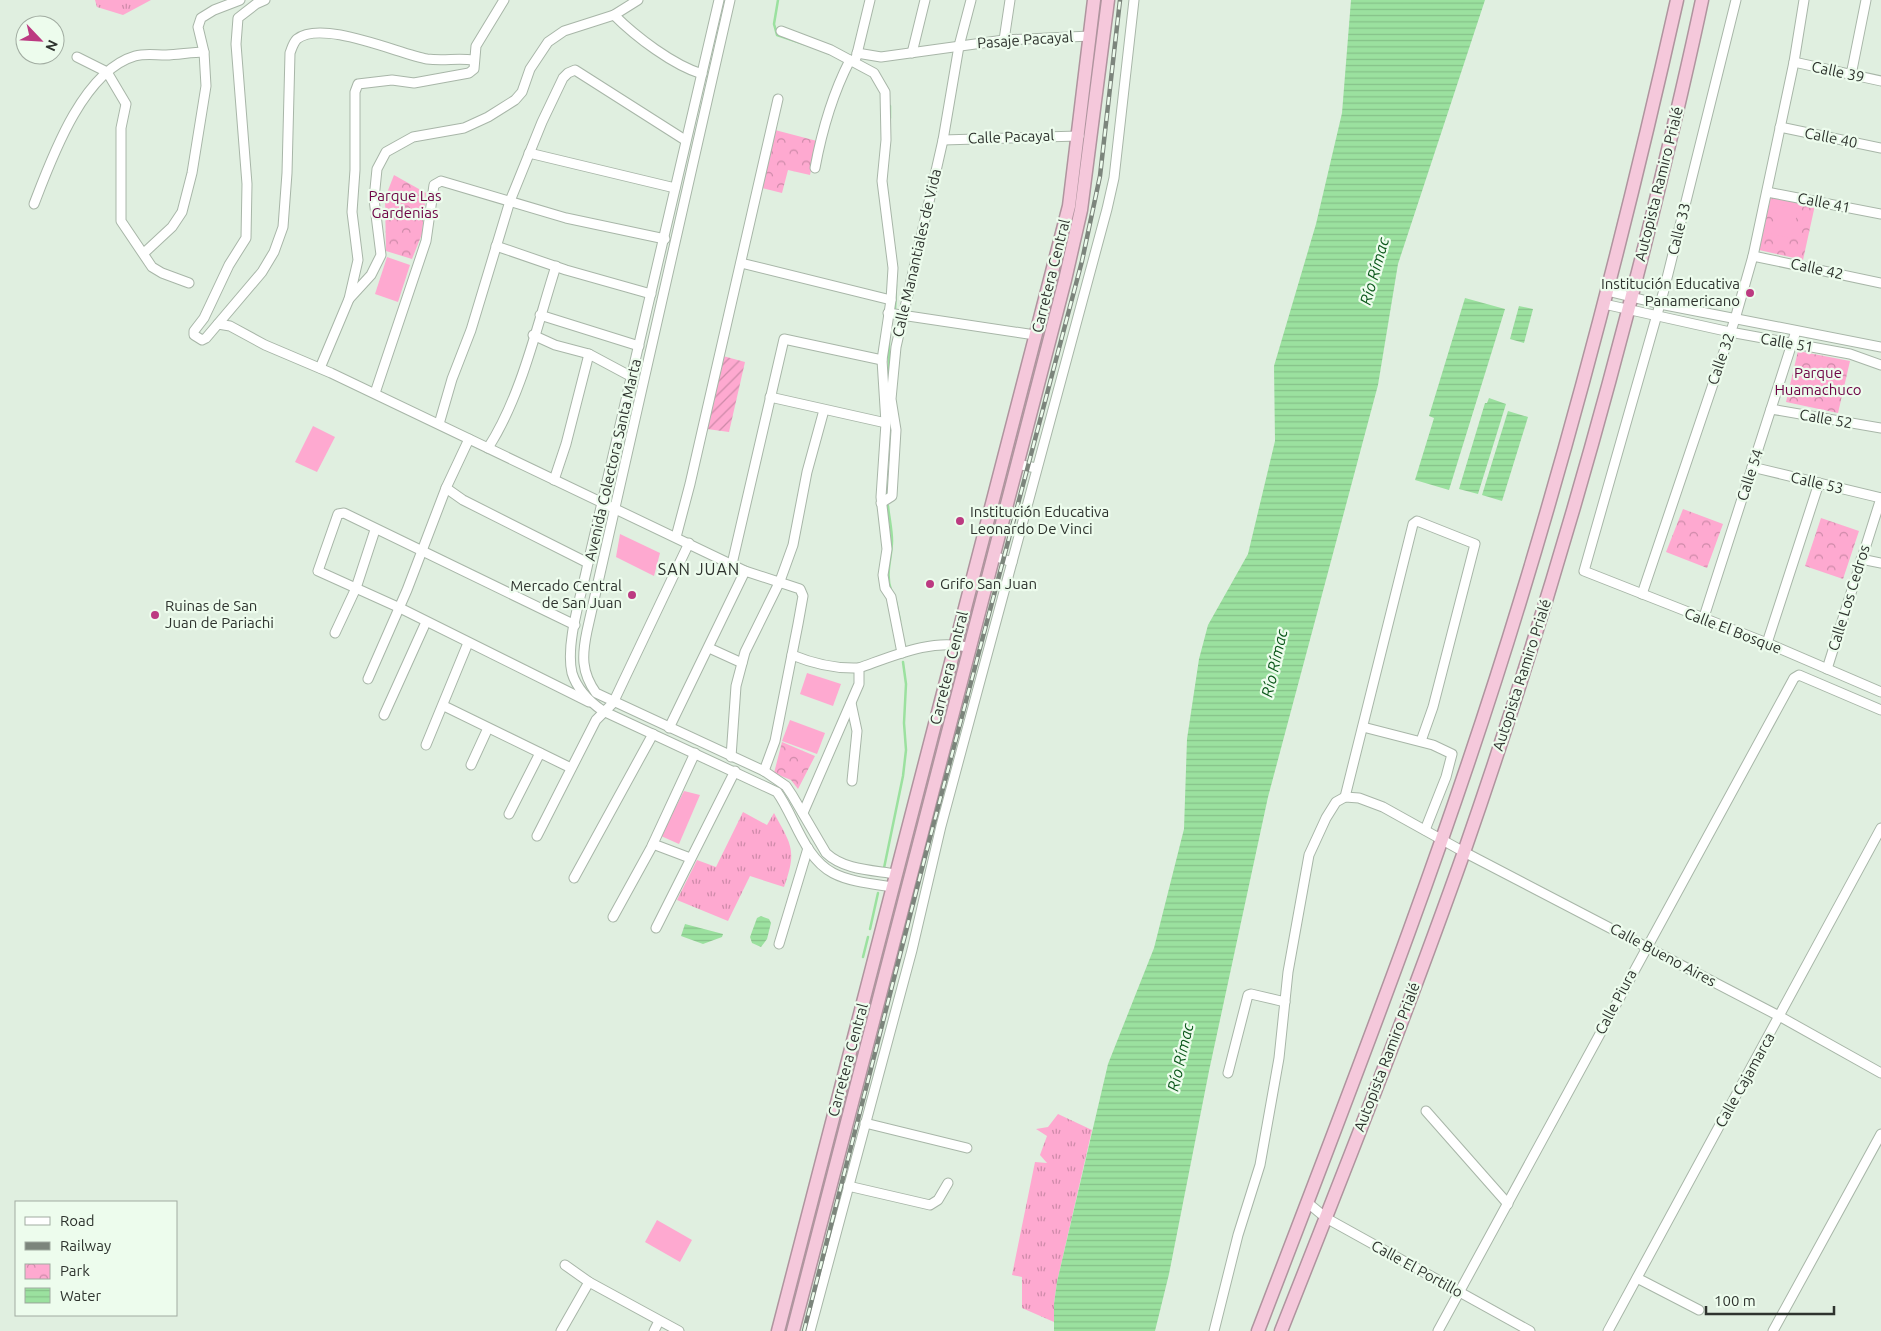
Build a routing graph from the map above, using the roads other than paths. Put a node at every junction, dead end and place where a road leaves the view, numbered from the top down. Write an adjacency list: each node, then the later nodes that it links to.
1 (240, 0): 24 (street)
2 (265, 0): 69 (street)
3 (504, 0): 28 (street)
4 (638, 0): 19 (street)
5 (719, 0): 32 (street, Avenida Colectora Santa Marta)
6 (730, 0): 100 (street, Avenida Colectora Santa Marta)
7 (870, 0): 25 (street)
8 (925, 0): 26 (street)
9 (971, 0): 23 (street, Calle Manantiales de Vida)
10 (1010, 0): 22 (street)
11 (1094, 0): 21 (highway, Carretera Central)
12 (1108, 0): 91 (highway, Carretera Central)
13 (1134, 0): 93 (street)
14 (1677, 0): 56 (highway, Autopista Ramiro Prialé)
15 (1702, 0): 58 (highway, Autopista Ramiro Prialé)
16 (1736, 0): 62 (street, Calle 33)
17 (1804, 0): 30 (street, Calle 32)
18 (1866, 0): 33 (street)
19 (614, 15): 32 (street); 59 (street)
20 (781, 31): 29 (street)
21 (1090, 36): 22 (street, Pasaje Pacayal); 37 (highway, Carretera Central)
22 (1004, 40): 23 (street, Pasaje Pacayal)
23 (959, 46): 26 (street, Pasaje Pacayal); 39 (street, Calle Manantiales de Vida)
24 (204, 52): 31 (street); 50 (street)
25 (857, 53): 26 (street, Pasaje Pacayal); 29 (street)
26 (912, 53)
27 (78, 57): 31 (street)
28 (473, 60): 59 (street); 69 (street)
29 (852, 62): 42 (street); 60 (street)
30 (1794, 62): 33 (street, Calle 39); 36 (street, Calle 32)
31 (107, 72): 46 (street); 50 (street)
32 (702, 74): 38 (street, Avenida Colectora Santa Marta)
33 (1851, 75): 34 (street, Calle 39)
34 (1881, 81)
35 (778, 99): 52 (street)
36 (1780, 128): 40 (street, Calle 40); 44 (street, Calle 32)
37 (1079, 136): 39 (street, Calle Pacayal); 73 (highway, Carretera Central)
38 (685, 140): 41 (street); 43 (street, Avenida Colectora Santa Marta)
39 (943, 140): 66 (street, Calle Manantiales de Vida)
40 (1881, 148)
41 (529, 153): 43 (street); 45 (street)
42 (815, 168)
43 (675, 188): 48 (street, Avenida Colectora Santa Marta)
44 (1767, 192): 47 (street, Calle 41); 51 (street, Calle 32)
45 (510, 201): 48 (street); 49 (street); 82 (street)
46 (34, 204)
47 (1881, 214)
48 (665, 239): 57 (street, Avenida Colectora Santa Marta)
49 (496, 246): 53 (street); 87 (street)
50 (144, 254): 54 (street)
51 (1754, 256): 55 (street, Calle 42); 68 (street, Calle 32)
52 (740, 263): 60 (street); 102 (street)
53 (556, 266): 57 (street); 65 (street)
54 (189, 283)
55 (1881, 283)
56 (1608, 291): 58 (street, Calle 51); 61 (highway, Autopista Ramiro Prialé)
57 (651, 294): 75 (street, Avenida Colectora Santa Marta)
58 (1632, 297): 62 (street, Calle 51); 63 (highway, Autopista Ramiro Prialé)
59 (349, 299): 80 (street)
60 (891, 300): 64 (street)
61 (1604, 304): 63 (street, Calle 51); 159 (highway, Autopista Ramiro Prialé)
62 (1660, 304): 67 (street, Calle 33); 68 (street, Calle 51)
63 (1628, 309): 67 (street, Calle 51); 162 (highway, Autopista Ramiro Prialé)
64 (888, 313): 66 (street); 78 (street)
65 (540, 315): 72 (street); 75 (street)
66 (903, 316): 73 (street); 98 (street, Calle Manantiales de Vida)
67 (1656, 316): 71 (street, Calle 51); 112 (street, Calle 33)
68 (1735, 319): 70 (street, Calle 51); 71 (street, Calle 32)
69 (218, 324): 80 (street)
70 (1796, 331): 74 (street, Calle 54); 76 (street, Calle 51)
71 (1730, 332): 74 (street, Calle 51); 115 (street, Calle 32)
72 (534, 335): 77 (street); 90 (street)
73 (1035, 335): 123 (highway, Carretera Central)
74 (1792, 344): 79 (street, Calle 51); 84 (street, Calle 54)
75 (639, 346): 81 (street, Avenida Colectora Santa Marta)
76 (1881, 347)
77 (589, 354): 81 (street); 94 (street)
78 (882, 360): 83 (street); 86 (street)
79 (1881, 365)
80 (320, 368): 82 (street)
81 (632, 377): 99 (street, Avenida Colectora Santa Marta)
82 (375, 393): 87 (street)
83 (770, 397): 85 (street); 110 (street)
84 (1771, 409): 88 (street, Calle 52); 92 (street, Calle 54)
85 (824, 410): 86 (street); 113 (street)
86 (886, 423): 98 (street)
87 (439, 424): 89 (street)
88 (1881, 428)
89 (470, 439): 90 (street); 96 (street)
90 (488, 448): 94 (street)
91 (1018, 464): 93 (street); 105 (highway, Carretera Central)
92 (1752, 467): 95 (street, Calle 53); 117 (street, Calle 54)
93 (1036, 468): 107 (street)
94 (554, 480): 99 (street)
95 (1819, 483): 97 (street, Calle 53); 122 (street)
96 (446, 488): 104 (street); 109 (street)
97 (1881, 498): 106 (street, Calle Los Cedros)
98 (882, 503): 126 (street)
99 (602, 504): 100 (street); 109 (street, Avenida Colectora Santa Marta)
100 (616, 510): 102 (street); 133 (street, Avenida Colectora Santa Marta)
101 (375, 530): 104 (street); 114 (street); 114 (street)
102 (676, 537): 103 (street)
103 (689, 543): 110 (street); 133 (street)
104 (422, 550): 116 (street); 119 (street)
105 (994, 556): 107 (street); 125 (highway, Carretera Central)
106 (1861, 559): 108 (street); 130 (street, Calle Los Cedros)
107 (1012, 562): 178 (street)
108 (1881, 563)
109 (588, 564): 119 (street, Avenida Colectora Santa Marta)
110 (732, 564): 111 (street)
111 (745, 571): 113 (street); 124 (street)
112 (1584, 571): 115 (street, Calle El Bosque)
113 (780, 582): 127 (street); 128 (street)
114 (356, 588): 116 (street); 120 (street)
115 (1642, 594): 117 (street, Calle El Bosque)
116 (400, 608): 118 (street); 131 (street)
117 (1704, 620): 122 (street, Calle El Bosque)
118 (426, 622): 121 (street); 138 (street)
119 (575, 625): 136 (street, Avenida Colectora Santa Marta)
120 (335, 632)
121 (468, 643): 135 (street); 136 (street)
122 (1767, 643): 130 (street, Calle El Bosque)
123 (956, 644): 125 (street); 126 (street); 164 (highway, Carretera Central)
124 (709, 648): 128 (street); 141 (street)
125 (970, 648): 174 (highway, Carretera Central)
126 (902, 652): 129 (street)
127 (792, 655): 129 (street); 151 (street)
128 (742, 663): 147 (street)
129 (859, 668): 134 (street)
130 (1827, 669): 132 (street, Calle El Bosque)
131 (368, 679)
132 (1881, 692)
133 (613, 703): 136 (street); 141 (street, Avenida Colectora Santa Marta)
134 (851, 703): 152 (street); 154 (street)
135 (444, 706): 140 (street); 144 (street)
136 (600, 708): 142 (street, Avenida Colectora Santa Marta); 149 (street)
137 (1881, 710): 170 (street, Calle Piura)
138 (384, 715)
139 (1363, 727): 143 (street); 143 (street); 153 (street)
140 (488, 728): 145 (street); 148 (street)
141 (669, 728): 147 (street, Avenida Colectora Santa Marta)
142 (653, 734): 146 (street, Avenida Colectora Santa Marta); 165 (street)
143 (1421, 741): 157 (street)
144 (426, 745)
145 (540, 753): 149 (street); 155 (street)
146 (695, 753): 150 (street, Avenida Colectora Santa Marta); 160 (street)
147 (731, 757): 151 (street, Avenida Colectora Santa Marta)
148 (472, 765)
149 (571, 768): 158 (street)
150 (735, 771): 161 (street, Avenida Colectora Santa Marta); 163 (street)
151 (764, 771): 154 (street, Avenida Colectora Santa Marta)
152 (852, 781)
153 (1346, 798): 157 (street, Calle Bueno Aires); 171 (street)
154 (803, 813): 164 (street, Avenida Colectora Santa Marta)
155 (509, 814)
156 (1881, 828): 172 (street, Calle Cajamarca)
157 (1425, 830): 159 (street, Calle Bueno Aires)
158 (537, 836)
159 (1442, 840): 162 (street, Calle Bueno Aires); 183 (highway, Autopista Ramiro Prialé)
160 (653, 844): 163 (street); 167 (street)
161 (808, 848): 166 (street, Avenida Colectora Santa Marta); 169 (street)
162 (1464, 852): 170 (street, Calle Bueno Aires); 185 (highway, Autopista Ramiro Prialé)
163 (690, 858): 168 (street)
164 (896, 874): 166 (highway, Carretera Central)
165 (574, 878)
166 (893, 887): 173 (highway, Carretera Central)
167 (613, 917)
168 (656, 928)
169 (779, 944)
170 (1647, 946): 172 (street, Calle Bueno Aires); 184 (street, Calle Piura)
171 (1285, 1002): 175 (street); 198 (street)
172 (1780, 1016): 176 (street, Calle Bueno Aires); 187 (street, Calle Cajamarca)
173 (851, 1048): 174 (highway); 195 (highway, Carretera Central)
174 (865, 1051): 196 (highway, Carretera Central)
175 (1228, 1073)
176 (1881, 1073)
177 (1426, 1110): 184 (street)
178 (865, 1123): 180 (street); 182 (street)
179 (1881, 1134): 204 (street)
180 (967, 1148)
181 (948, 1183): 182 (street)
182 (848, 1186): 197 (street)
183 (1308, 1203): 185 (street, Calle El Portillo); 199 (highway, Autopista Ramiro Prialé)
184 (1508, 1204): 189 (street, Calle Piura)
185 (1326, 1218): 189 (street, Calle El Portillo); 200 (highway, Autopista Ramiro Prialé)
186 (565, 1265): 188 (street)
187 (1637, 1278): 190 (street); 203 (street, Calle Cajamarca)
188 (590, 1282): 191 (street); 192 (street)
189 (1458, 1292): 201 (street, Calle Piura); 202 (street, Calle El Portillo)
190 (1699, 1310)
191 (659, 1321): 193 (street); 194 (street)
192 (561, 1331)
193 (654, 1331)
194 (679, 1331)
195 (778, 1331)
196 (793, 1331)
197 (810, 1331)
198 (1214, 1331)
199 (1258, 1331)
200 (1281, 1331)
201 (1438, 1331)
202 (1530, 1331)
203 (1608, 1331)
204 (1773, 1331)

